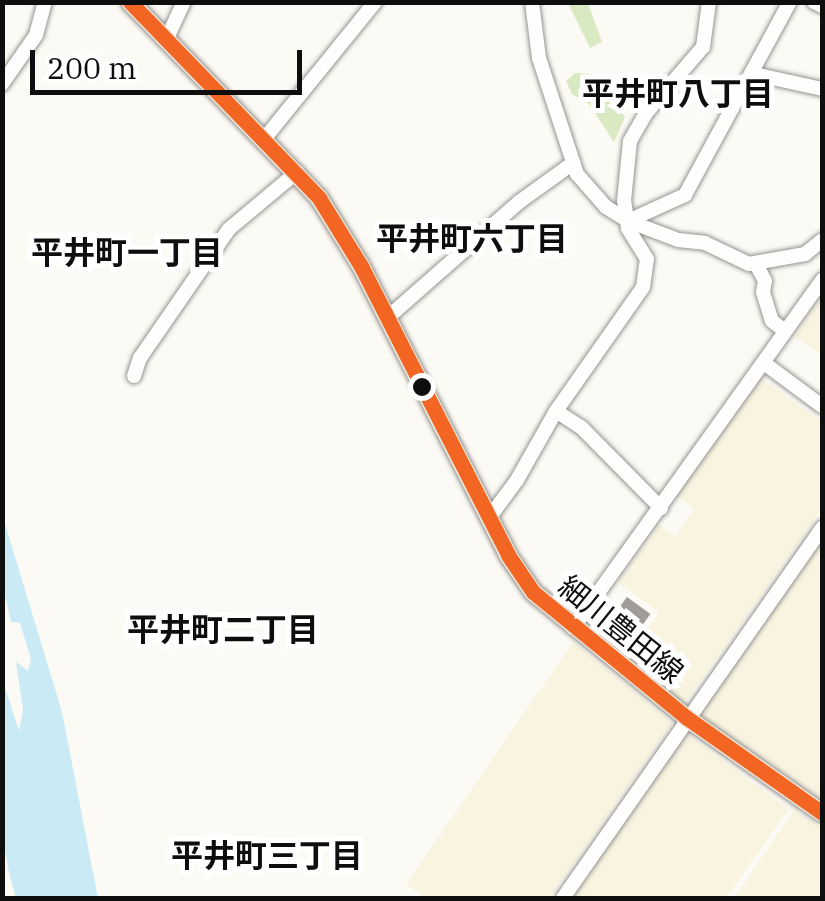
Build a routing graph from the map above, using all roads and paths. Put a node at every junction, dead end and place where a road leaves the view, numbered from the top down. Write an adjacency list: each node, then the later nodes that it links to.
1 (45, 2): 12 (street)
2 (130, 2): 10 (main road, 細川豊田線)
3 (184, 2): 10 (street)
4 (375, 2): 14 (street)
5 (532, 2): 15 (street)
6 (709, 2): 17 (street)
7 (790, 2): 11 (street)
8 (814, 2): 9 (street)
9 (822, 6)
10 (167, 38): 14 (main road, 細川豊田線)
11 (754, 74): 13 (street); 17 (street)
12 (2, 84)
13 (822, 89)
14 (266, 138): 16 (main road, 細川豊田線)
15 (573, 163): 17 (street); 21 (street)
16 (297, 172): 21 (main road, 細川豊田線); 24 (street)
17 (628, 222): 19 (street); 26 (street)
18 (822, 240): 19 (street)
19 (756, 264): 22 (street)
20 (822, 280): 22 (street)
21 (386, 319): 28 (main road, 細川豊田線)
22 (785, 331): 23 (street)
23 (764, 363): 25 (street); 27 (street)
24 (134, 376)
25 (822, 406)
26 (556, 411): 27 (street); 28 (street)
27 (661, 508): 30 (street)
28 (489, 518): 30 (main road, 細川豊田線)
29 (822, 528): 31 (street)
30 (574, 628): 31 (main road, 細川豊田線)
31 (687, 718): 32 (main road, 細川豊田線); 33 (street)
32 (822, 813)
33 (563, 898)

